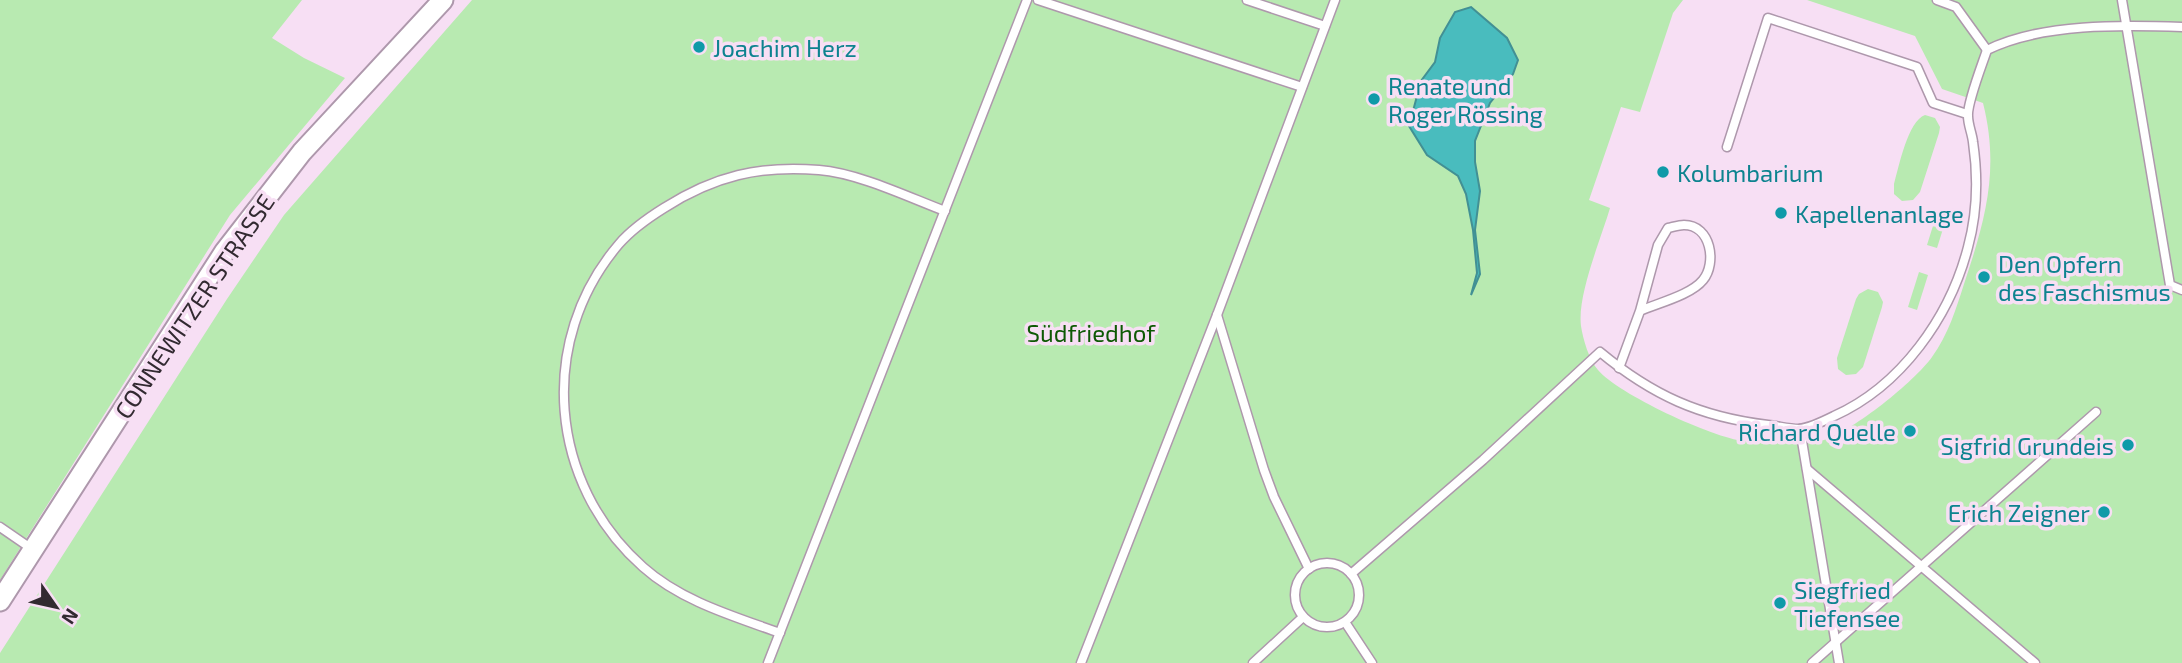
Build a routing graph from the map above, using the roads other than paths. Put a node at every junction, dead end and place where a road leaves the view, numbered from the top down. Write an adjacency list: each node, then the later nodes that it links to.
1 (443, 0): 25 (street, CONNEWITZER STRASSE)
2 (1027, 0): 16 (lane)
3 (1038, 0): 13 (lane)
4 (1247, 0): 10 (lane)
5 (1335, 0): 10 (lane)
6 (1937, 0): 8 (lane)
7 (2122, 0): 9 (lane)
8 (1959, 3): 12 (lane)
9 (2127, 25): 11 (lane); 12 (lane); 17 (lane)
10 (1325, 26): 13 (lane)
11 (2182, 27)
12 (1987, 50): 14 (lane)
13 (1302, 87): 19 (lane)
14 (1967, 114): 15 (lane); 22 (lane)
15 (1727, 147)
16 (945, 211): 32 (lane); 32 (lane)
17 (2182, 290)
18 (1640, 310): 18 (lane); 20 (lane)
19 (1217, 315): 27 (lane); 35 (lane)
20 (1619, 368): 22 (lane); 28 (lane)
21 (2096, 412): 26 (lane)
22 (1800, 429): 23 (lane)
23 (1807, 469): 26 (lane); 33 (lane)
24 (0, 527): 25 (lane)
25 (33, 549): 29 (street, CONNEWITZER STRASSE)
26 (1923, 566): 33 (lane); 40 (lane)
27 (1309, 569): 28 (lane); 30 (lane)
28 (1351, 574): 31 (lane)
29 (0, 601)
30 (1303, 617): 31 (lane); 36 (lane)
31 (1345, 622): 37 (lane)
32 (780, 633): 34 (lane)
33 (1834, 643): 38 (lane); 39 (lane)
34 (768, 663)
35 (1081, 663)
36 (1253, 663)
37 (1372, 663)
38 (1812, 663)
39 (1839, 663)
40 (2035, 663)

